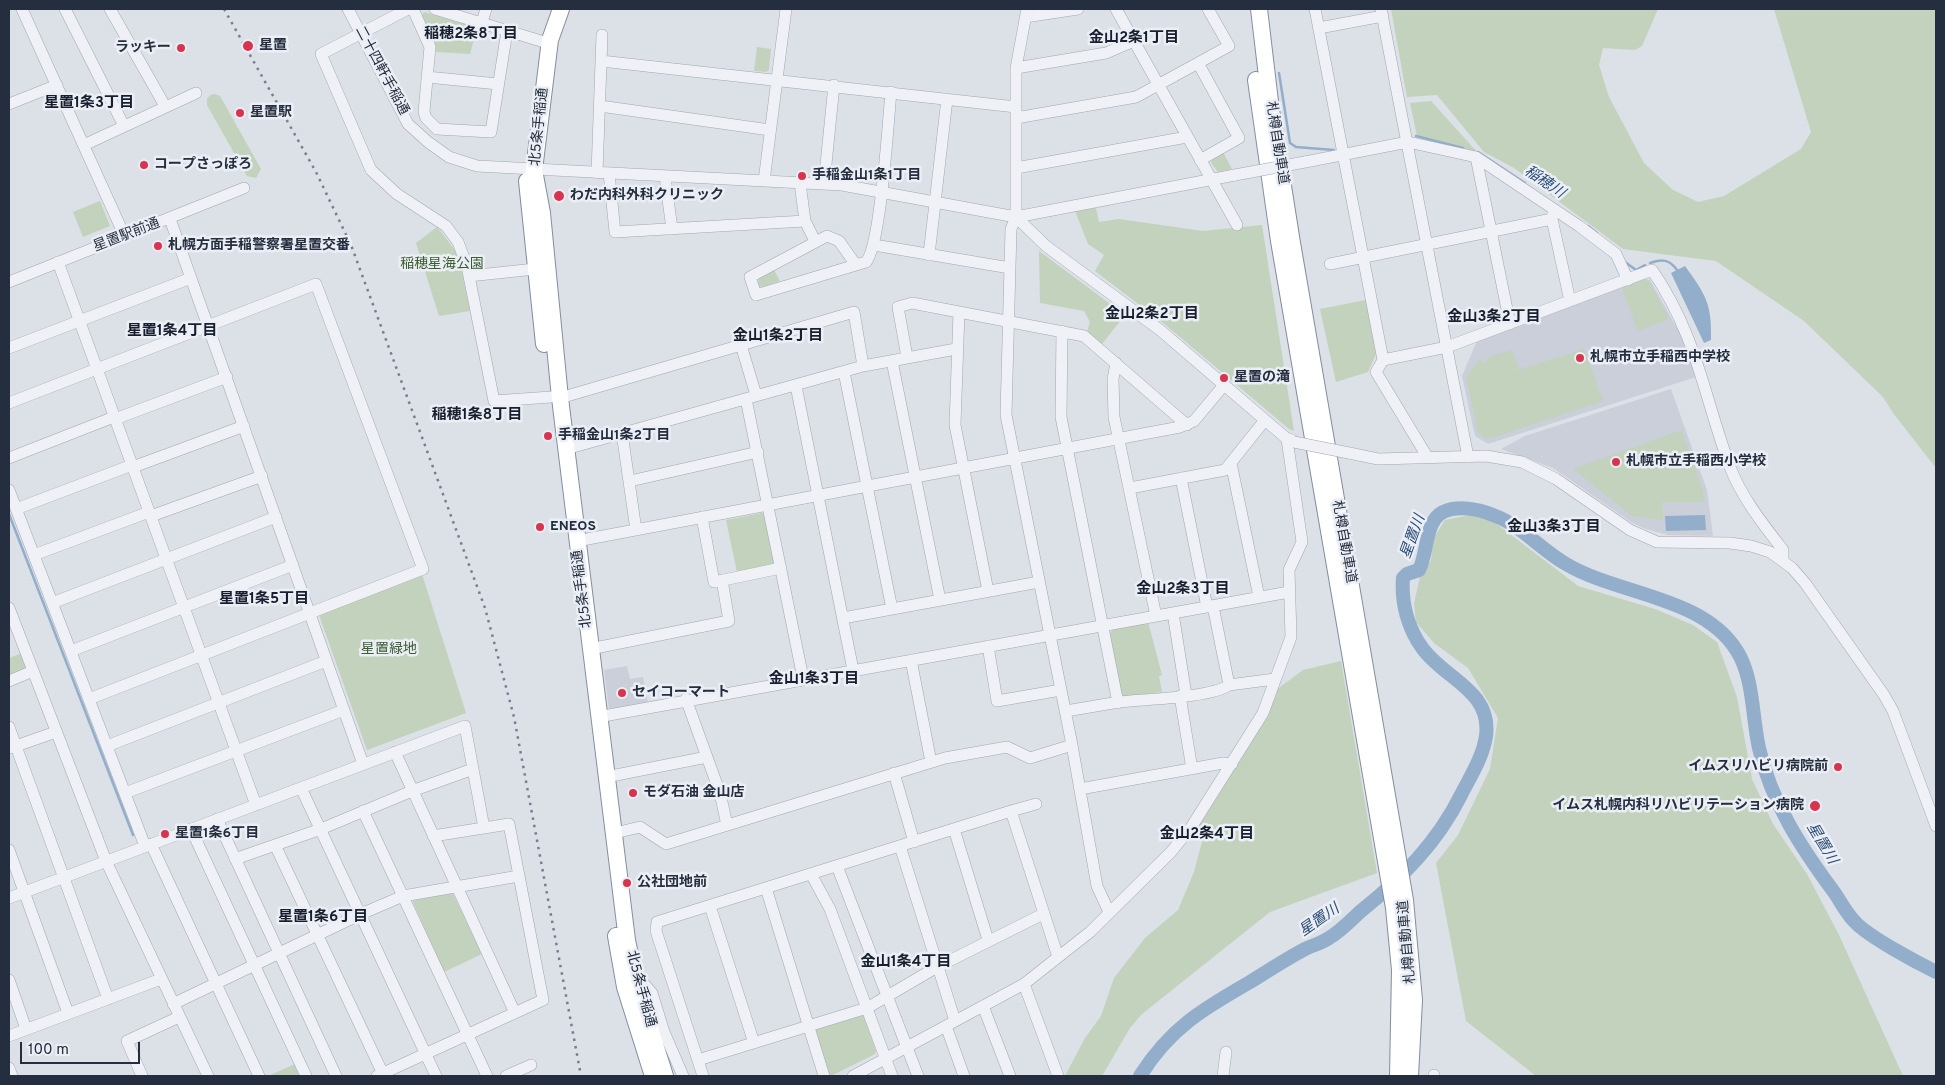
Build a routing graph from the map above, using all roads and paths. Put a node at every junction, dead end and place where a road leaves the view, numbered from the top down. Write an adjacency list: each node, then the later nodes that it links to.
1 (22, 9): 33 (street)
2 (65, 9): 43 (street)
3 (110, 9): 40 (street)
4 (348, 9): 23 (street, 二十四軒手稲通)
5 (408, 9): 23 (street)
6 (413, 9): 30 (street)
7 (434, 9): 20 (street)
8 (486, 9): 20 (street)
9 (550, 9): 25 (highway, 北5条手稲通)
10 (561, 9): 52 (highway, 北5条手稲通)
11 (786, 9): 31 (street)
12 (1078, 9): 19 (street)
13 (1116, 9): 26 (street)
14 (1208, 9): 28 (street)
15 (1250, 9): 183 (highway, 札樽自動車道)
16 (1259, 9): 183 (highway, 札樽自動車道)
17 (1315, 9): 21 (street)
18 (1382, 12): 21 (street); 46 (street)
19 (1026, 13): 29 (street)
20 (482, 22): 22 (street)
21 (1319, 28): 48 (street)
22 (507, 31): 25 (street); 32 (street)
23 (360, 33): 52 (street, 二十四軒手稲通); 80 (street)
24 (602, 35): 27 (street)
25 (541, 40): 52 (highway, 北5条手稲通)
26 (1134, 41): 29 (street); 35 (street)
27 (601, 61): 31 (street); 41 (street)
28 (1198, 63): 35 (street); 50 (street)
29 (1016, 68): 42 (street)
30 (427, 78): 32 (street); 32 (street)
31 (776, 79): 34 (street); 44 (street)
32 (498, 84)
33 (57, 85): 39 (street); 47 (street)
34 (834, 85): 36 (street); 58 (street)
35 (1159, 86): 42 (street); 45 (street)
36 (891, 92): 38 (street); 60 (street)
37 (196, 93): 40 (street)
38 (947, 99): 42 (street); 61 (street)
39 (9, 104)
40 (166, 106): 43 (street)
41 (600, 106): 44 (street); 53 (street)
42 (1016, 112): 51 (street)
43 (124, 126): 47 (street)
44 (770, 130): 56 (street)
45 (1186, 136): 50 (street); 51 (street)
46 (1408, 142): 48 (street); 49 (street); 71 (street)
47 (84, 144): 69 (street)
48 (1343, 155): 55 (street, bridge); 74 (street)
49 (1476, 157): 62 (street); 68 (street)
50 (1200, 160): 55 (street)
51 (1016, 168): 63 (street)
52 (530, 170): 53 (street, 二十四軒手稲通); 79 (highway, 北5条手稲通); 106 (highway, 北5条手稲通)
53 (603, 173): 54 (street, 二十四軒手稲通); 67 (street)
54 (665, 177): 56 (street, 二十四軒手稲通); 67 (street)
55 (1211, 180): 63 (street); 66 (street)
56 (764, 181): 57 (street, 二十四軒手稲通)
57 (800, 183): 58 (street, 二十四軒手稲通); 65 (street)
58 (824, 184): 60 (street, 二十四軒手稲通)
59 (244, 188): 64 (street, 星置駅前通)
60 (881, 191): 61 (street, 二十四軒手稲通); 72 (street)
61 (936, 202): 63 (street, 二十四軒手稲通); 73 (street)
62 (1553, 214): 68 (street); 82 (street); 84 (street)
63 (1016, 217): 78 (street); 103 (street)
64 (170, 219): 69 (street, 星置駅前通); 81 (street)
65 (805, 221): 67 (street); 70 (street)
66 (1237, 225)
67 (672, 229)
68 (1491, 233): 71 (street); 88 (street)
69 (125, 237): 75 (street, 星置駅前通)
70 (815, 241): 77 (street); 77 (street)
71 (1427, 244): 74 (street); 92 (street)
72 (874, 246): 73 (street); 77 (street)
73 (929, 254): 78 (street)
74 (1363, 257): 76 (street); 96 (street)
75 (58, 262): 83 (street, 星置駅前通); 86 (street)
76 (1330, 264)
77 (856, 265)
78 (1010, 268): 87 (street)
79 (535, 269): 80 (street); 106 (highway, 北5条手稲通)
80 (469, 276): 106 (street)
81 (192, 278): 86 (street); 89 (street)
82 (1628, 280): 84 (street); 142 (street)
83 (9, 282)
84 (1570, 301): 88 (street)
85 (959, 312): 87 (street); 94 (street); 95 (street)
86 (79, 320): 93 (street); 100 (street)
87 (1009, 321): 90 (street); 121 (street)
88 (1510, 324): 92 (street)
89 (208, 325): 100 (street); 102 (street); 156 (street)
90 (1062, 332): 98 (street); 115 (street)
91 (741, 345): 99 (street); 105 (street); 106 (street)
92 (1447, 347): 96 (street); 118 (street)
93 (9, 348)
94 (956, 349): 95 (street); 124 (street)
95 (907, 357): 97 (street)
96 (1383, 360): 120 (street)
97 (892, 361): 99 (street); 126 (street)
98 (1116, 363): 110 (street); 113 (street)
99 (863, 366): 101 (street)
100 (97, 369): 107 (street); 108 (street)
101 (844, 372): 104 (street); 129 (street)
102 (227, 377): 108 (street); 111 (street)
103 (1224, 385): 109 (street); 110 (street)
104 (796, 386): 105 (street); 132 (street)
105 (751, 397): 112 (street); 117 (street)
106 (555, 398): 116 (highway, 北5条手稲通); 247 (highway, 北5条手稲通)
107 (9, 403)
108 (115, 418): 119 (street); 123 (street)
109 (1265, 420): 114 (street); 122 (street)
110 (1186, 425): 113 (street)
111 (244, 426): 123 (street); 125 (street)
112 (622, 433): 116 (street); 128 (street)
113 (1119, 438): 115 (street); 130 (street)
114 (1291, 440): 120 (street, bridge); 148 (street)
115 (1067, 448): 121 (street); 160 (street)
116 (566, 449): 139 (highway, 北5条手稲通)
117 (758, 452): 128 (street); 133 (street)
118 (1468, 456): 120 (street); 142 (street)
119 (9, 458)
120 (1428, 458)
121 (1014, 459): 124 (street); 146 (street)
122 (1231, 463): 127 (street); 149 (street)
123 (132, 466): 134 (street); 135 (street)
124 (964, 468): 126 (street); 147 (street)
125 (262, 476): 135 (street); 136 (street)
126 (916, 477): 129 (street); 150 (street)
127 (1181, 478): 130 (street); 152 (street)
128 (630, 481): 138 (street)
129 (867, 487): 132 (street); 155 (street)
130 (1130, 488): 158 (street)
131 (9, 491): 134 (street)
132 (818, 496): 133 (street); 159 (street)
133 (768, 505): 137 (street); 144 (street)
134 (16, 509): 140 (street)
135 (150, 514): 140 (street); 141 (street)
136 (276, 517): 141 (street); 143 (street)
137 (702, 517): 138 (street); 145 (street)
138 (636, 530): 139 (street)
139 (577, 541): 164 (highway, 北5条手稲通)
140 (34, 555): 151 (street)
141 (166, 559): 151 (street); 153 (street)
142 (1783, 561): 210 (street)
143 (293, 565): 153 (street); 156 (street)
144 (781, 568): 145 (street); 171 (street)
145 (722, 580): 164 (street)
146 (1039, 582): 147 (street); 162 (street)
147 (988, 591): 150 (street)
148 (1289, 592): 149 (street); 172 (street)
149 (1259, 597): 152 (street)
150 (940, 600): 155 (street)
151 (52, 603): 165 (street)
152 (1210, 606): 157 (street); 174 (street)
153 (184, 607): 165 (street); 166 (street)
154 (9, 608): 161 (street)
155 (892, 609): 159 (street)
156 (309, 612): 166 (street); 168 (street)
157 (1173, 613): 158 (street); 176 (street)
158 (1156, 616): 160 (street)
159 (843, 618): 169 (street)
160 (1104, 625): 162 (street); 180 (street)
161 (12, 629): 170 (street)
162 (1050, 635): 163 (street); 175 (street)
163 (988, 646): 167 (street); 175 (street)
164 (590, 649): 184 (highway, 北5条手稲通)
165 (71, 651): 177 (street)
166 (201, 654): 177 (street); 179 (street)
167 (911, 660): 169 (street); 193 (street)
168 (326, 661): 179 (street); 181 (street)
169 (853, 670): 171 (street)
170 (33, 671): 173 (street); 186 (street)
171 (803, 678): 178 (street)
172 (1275, 678): 174 (street); 195 (street)
173 (9, 681)
174 (1229, 685): 176 (street)
175 (1061, 690): 182 (street)
176 (1183, 696): 180 (street); 197 (street)
177 (89, 699): 188 (street)
178 (686, 699): 184 (street); 192 (street)
179 (218, 702): 188 (street); 190 (street)
180 (1118, 702): 182 (street)
181 (344, 710): 190 (street); 194 (street)
182 (1066, 711): 187 (street)
183 (1368, 714): 251 (highway, 札樽自動車道)
184 (598, 717): 199 (highway, 北5条手稲通)
185 (9, 727): 189 (street)
186 (56, 732): 189 (street); 223 (street)
187 (1072, 745): 193 (street); 201 (street)
188 (107, 746): 203 (street)
189 (12, 748): 227 (street)
190 (236, 751): 203 (street); 205 (street)
191 (395, 752): 194 (street); 196 (street); 202 (street)
192 (707, 757): 199 (street); 209 (street)
193 (931, 762): 198 (street)
194 (363, 764): 200 (street)
195 (1232, 764): 197 (street); 234 (street)
196 (473, 769): 202 (street); 211 (street)
197 (1192, 769): 201 (street)
198 (894, 773): 209 (street); 217 (street)
199 (606, 777): 215 (highway, 北5条手稲通)
200 (301, 788): 205 (street); 213 (street)
201 (1080, 789): 234 (street)
202 (412, 791): 206 (street); 216 (street)
203 (125, 793): 218 (street)
204 (1036, 804): 207 (street)
205 (256, 805): 208 (street)
206 (363, 811): 213 (street); 231 (street)
207 (1011, 812): 214 (street); 236 (street)
208 (217, 819): 212 (street); 222 (street)
209 (727, 825): 215 (street)
210 (1936, 826)
211 (484, 828): 216 (street); 226 (street)
212 (191, 829): 218 (street); 241 (street)
213 (321, 829): 219 (street); 235 (street)
214 (954, 829): 217 (street); 238 (street)
215 (615, 833): 247 (highway, 北5条手稲通)
216 (433, 836): 228 (street)
217 (914, 842): 220 (street)
218 (148, 845): 223 (street); 245 (street)
219 (275, 845): 222 (street); 237 (street)
220 (900, 846): 224 (street); 242 (street)
221 (9, 850): 230 (street)
222 (235, 859): 239 (street)
223 (106, 861): 227 (street); 243 (street)
224 (837, 866): 225 (street); 248 (street)
225 (811, 874): 229 (street); 253 (street)
226 (519, 876): 228 (street); 255 (street)
227 (64, 877): 230 (street); 249 (street)
228 (457, 886): 231 (street); 255 (street)
229 (766, 888): 233 (street); 258 (street)
230 (24, 892): 232 (street); 254 (street)
231 (403, 896): 235 (street); 260 (street)
232 (9, 898)
233 (710, 906): 262 (street); 267 (street)
234 (1109, 912): 240 (street)
235 (361, 914): 237 (street); 265 (street)
236 (1043, 914): 238 (street); 240 (street)
237 (318, 934): 239 (street); 270 (street)
238 (988, 940): 242 (street)
239 (279, 953): 241 (street); 276 (street)
240 (1058, 957): 246 (street)
241 (255, 965): 245 (street); 275 (street)
242 (937, 968): 248 (street); 257 (street)
243 (161, 979): 249 (street); 250 (street)
244 (9, 980): 259 (street)
245 (215, 984): 250 (street); 274 (street)
246 (1024, 984): 252 (street); 290 (street)
247 (630, 985): 280 (highway, 北5条手稲通); 281 (highway, 北5条手稲通); 282 (street)
248 (889, 996): 253 (street); 263 (street)
249 (108, 998): 254 (street)
250 (173, 1004): 256 (street)
251 (1407, 1004): 292 (highway, 札樽自動車道); 293 (highway, 札樽自動車道)
252 (984, 1006): 257 (street); 289 (street)
253 (867, 1008): 258 (street); 266 (street)
254 (68, 1013): 259 (street)
255 (516, 1013): 260 (street)
256 (179, 1017): 272 (street); 273 (street)
257 (950, 1024): 263 (street); 288 (street)
258 (808, 1026): 262 (street); 284 (street)
259 (26, 1029): 261 (street)
260 (468, 1034): 265 (street); 278 (street)
261 (9, 1036)
262 (754, 1043): 267 (street)
263 (908, 1047): 266 (street); 287 (street)
264 (1226, 1052): 291 (street)
265 (425, 1054): 270 (street); 277 (street)
266 (886, 1059): 285 (street); 286 (street)
267 (698, 1060): 283 (street)
268 (530, 1065): 279 (street)
269 (9, 1068): 271 (street)
270 (381, 1075)
271 (12, 1076)
272 (142, 1076)
273 (208, 1076)
274 (259, 1076)
275 (306, 1076)
276 (336, 1076)
277 (436, 1076)
278 (487, 1076)
279 (506, 1076)
280 (653, 1076)
281 (665, 1076)
282 (683, 1076)
283 (703, 1076)
284 (824, 1076)
285 (853, 1076)
286 (892, 1076)
287 (918, 1076)
288 (964, 1076)
289 (1010, 1076)
290 (1058, 1076)
291 (1223, 1076)
292 (1398, 1076)
293 (1410, 1076)

